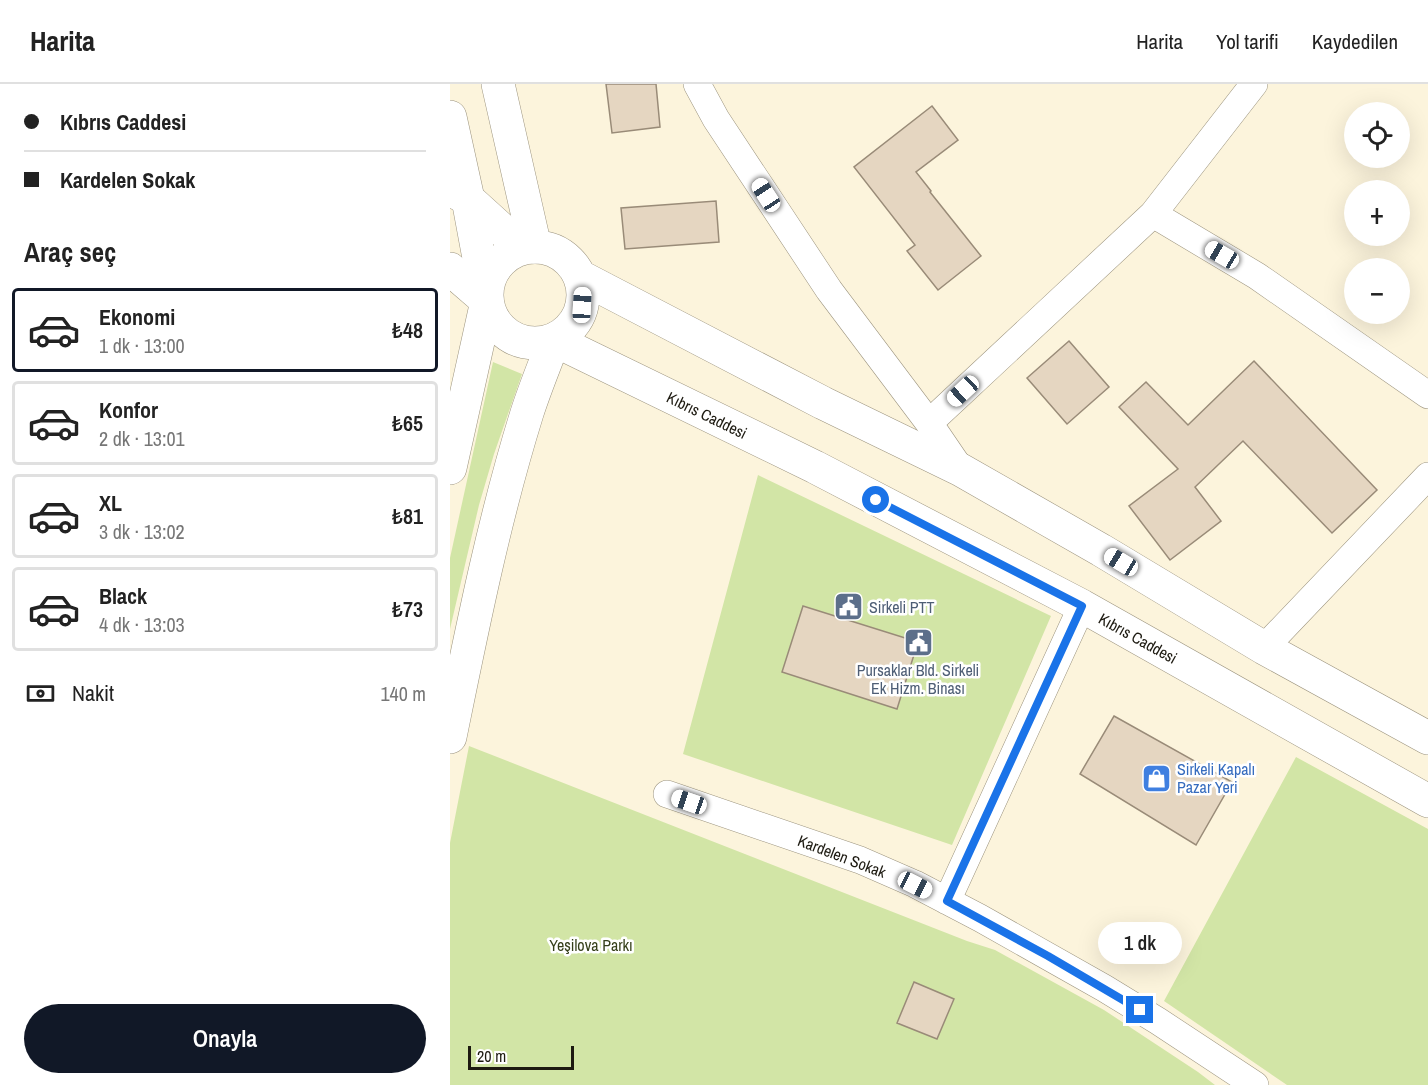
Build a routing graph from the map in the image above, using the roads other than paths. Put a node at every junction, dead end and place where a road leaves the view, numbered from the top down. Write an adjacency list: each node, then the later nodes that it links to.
1 (498, 84): 7 (main road)
2 (697, 84): 13 (street)
3 (1254, 84): 6 (street)
4 (450, 117): 5 (main road)
5 (459, 194): 7 (main road); 10 (main road)
6 (1153, 214): 12 (street); 13 (street)
7 (528, 247): 9 (main road); 10 (main road)
8 (450, 269): 10 (main road)
9 (579, 276): 11 (main road); 15 (main road)
10 (487, 301): 11 (main road); 14 (main road)
11 (554, 339): 17 (main road, Kıbrıs Caddesi); 19 (main road)
12 (1428, 395)
13 (929, 423): 15 (street)
14 (450, 468)
15 (961, 470): 18 (main road)
16 (1428, 476): 18 (street)
17 (1082, 606): 22 (main road, Kıbrıs Caddesi); 23 (street)
18 (1264, 648): 20 (main road)
19 (450, 737)
20 (1428, 738)
21 (667, 794): 23 (street, Kardelen Sokak)
22 (1428, 801)
23 (947, 901): 24 (street, Kardelen Sokak)
24 (1255, 1085)

